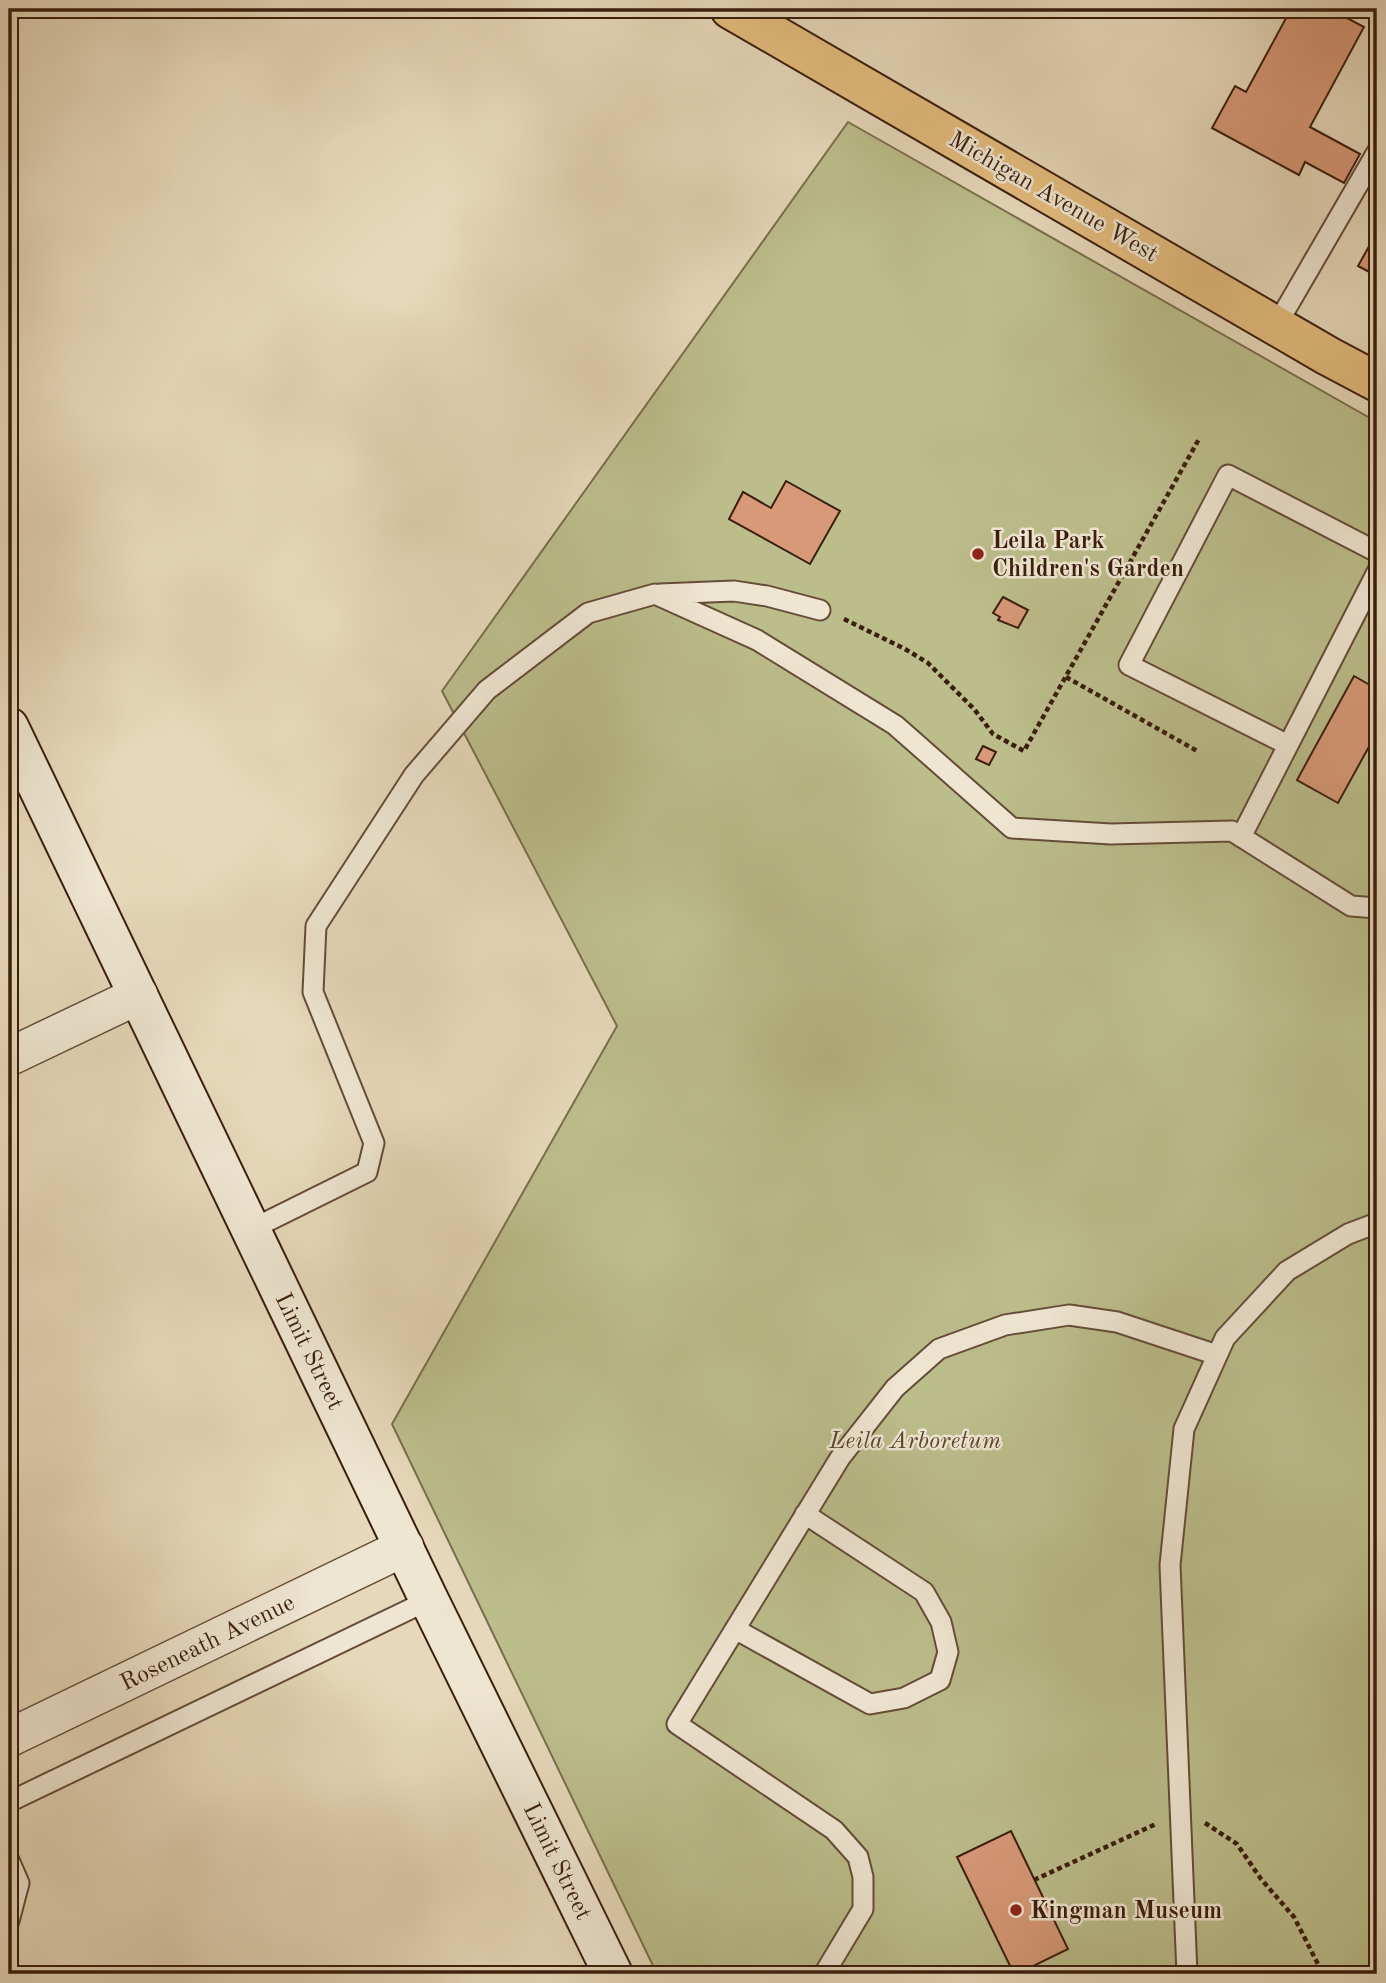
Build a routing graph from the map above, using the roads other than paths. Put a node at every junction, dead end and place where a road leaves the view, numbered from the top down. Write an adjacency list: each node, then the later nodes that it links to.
1 (730, 9): 3 (highway, Michigan Avenue West)
2 (1377, 152): 3 (lane)
3 (1276, 326): 4 (highway, Michigan Avenue West)
4 (1377, 382)
5 (1377, 552): 10 (lane)
6 (1377, 572): 10 (lane)
7 (656, 594): 8 (lane); 11 (lane); 16 (lane)
8 (820, 610)
9 (9, 727): 13 (street, Limit Street)
10 (1288, 745): 11 (lane)
11 (1241, 836): 12 (lane)
12 (1377, 908)
13 (139, 995): 14 (street); 16 (street, Limit Street)
14 (9, 1057)
15 (1377, 1223): 17 (lane)
16 (252, 1229): 19 (street, Limit Street)
17 (1217, 1355): 18 (lane); 28 (lane)
18 (805, 1514): 21 (lane); 21 (lane)
19 (405, 1547): 20 (street, Limit Street); 22 (street, Roseneath Avenue)
20 (429, 1600): 23 (lane); 26 (street, Limit Street)
21 (735, 1629): 27 (lane)
22 (9, 1738)
23 (9, 1802)
24 (9, 1860): 25 (lane)
25 (9, 1922)
26 (613, 1974)
27 (824, 1974)
28 (1187, 1974)

